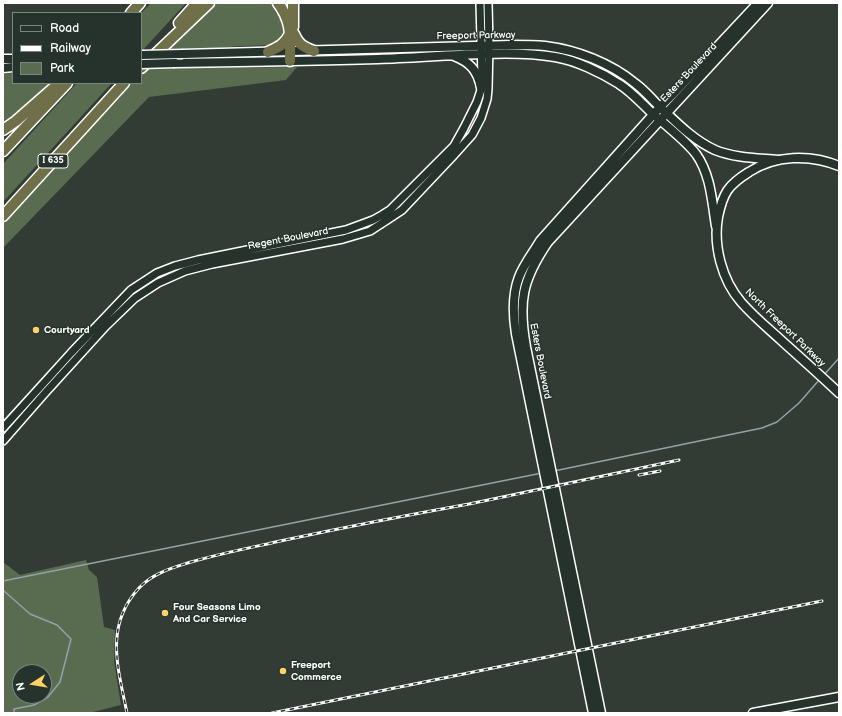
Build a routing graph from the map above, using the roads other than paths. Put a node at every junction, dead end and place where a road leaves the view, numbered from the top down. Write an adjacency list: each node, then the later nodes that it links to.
1 (140, 3): 10 (highway)
2 (197, 3): 19 (highway)
3 (209, 3): 22 (highway)
4 (278, 3): 11 (highway)
5 (293, 3): 11 (highway)
6 (480, 3): 12 (street, Regent Boulevard)
7 (488, 3): 12 (street, Regent Boulevard)
8 (758, 3): 27 (main road, Esters Boulevard)
9 (768, 3): 28 (main road, Esters Boulevard)
10 (132, 12)
11 (292, 34): 13 (highway); 14 (highway); 17 (highway)
12 (485, 50): 13 (main road, Freeport Parkway); 16 (main road, Freeport Parkway); 18 (main road, Freeport Parkway); 21 (main road, Freeport Parkway); 26 (street, Regent Boulevard); 36 (street, Regent Boulevard)
13 (314, 51): 17 (main road, Freeport Parkway)
14 (268, 52): 15 (main road, Freeport Parkway, bridge); 17 (main road, Freeport Parkway)
15 (142, 55)
16 (451, 55): 17 (main road, Freeport Parkway); 26 (main road)
17 (292, 56): 20 (main road, Freeport Parkway, bridge)
18 (570, 61): 21 (main road); 29 (main road, Freeport Parkway)
19 (142, 63)
20 (142, 64)
21 (605, 64): 27 (main road, Freeport Parkway)
22 (142, 67)
23 (59, 84): 30 (highway)
24 (66, 84): 31 (highway)
25 (124, 84): 34 (highway, I 635)
26 (481, 88): 36 (street, Regent Boulevard)
27 (660, 107): 28 (main road, Freeport Parkway); 29 (main road, Esters Boulevard)
28 (666, 113): 29 (main road, Esters Boulevard); 32 (main road, Freeport Parkway)
29 (657, 117): 35 (main road, Freeport Parkway); 40 (main road, Esters Boulevard)
30 (3, 130)
31 (3, 151)
32 (778, 160): 33 (main road); 35 (main road)
33 (839, 166)
34 (3, 216)
35 (716, 226): 37 (main road, North Freeport Parkway)
36 (42, 390): 38 (street, Regent Boulevard); 39 (street, Regent Boulevard)
37 (839, 393)
38 (3, 428)
39 (3, 441)
40 (549, 478): 42 (main road, Esters Boulevard); 43 (main road, Esters Boulevard)
41 (839, 697): 44 (main road)
42 (594, 713)
43 (601, 713)
44 (753, 713)

